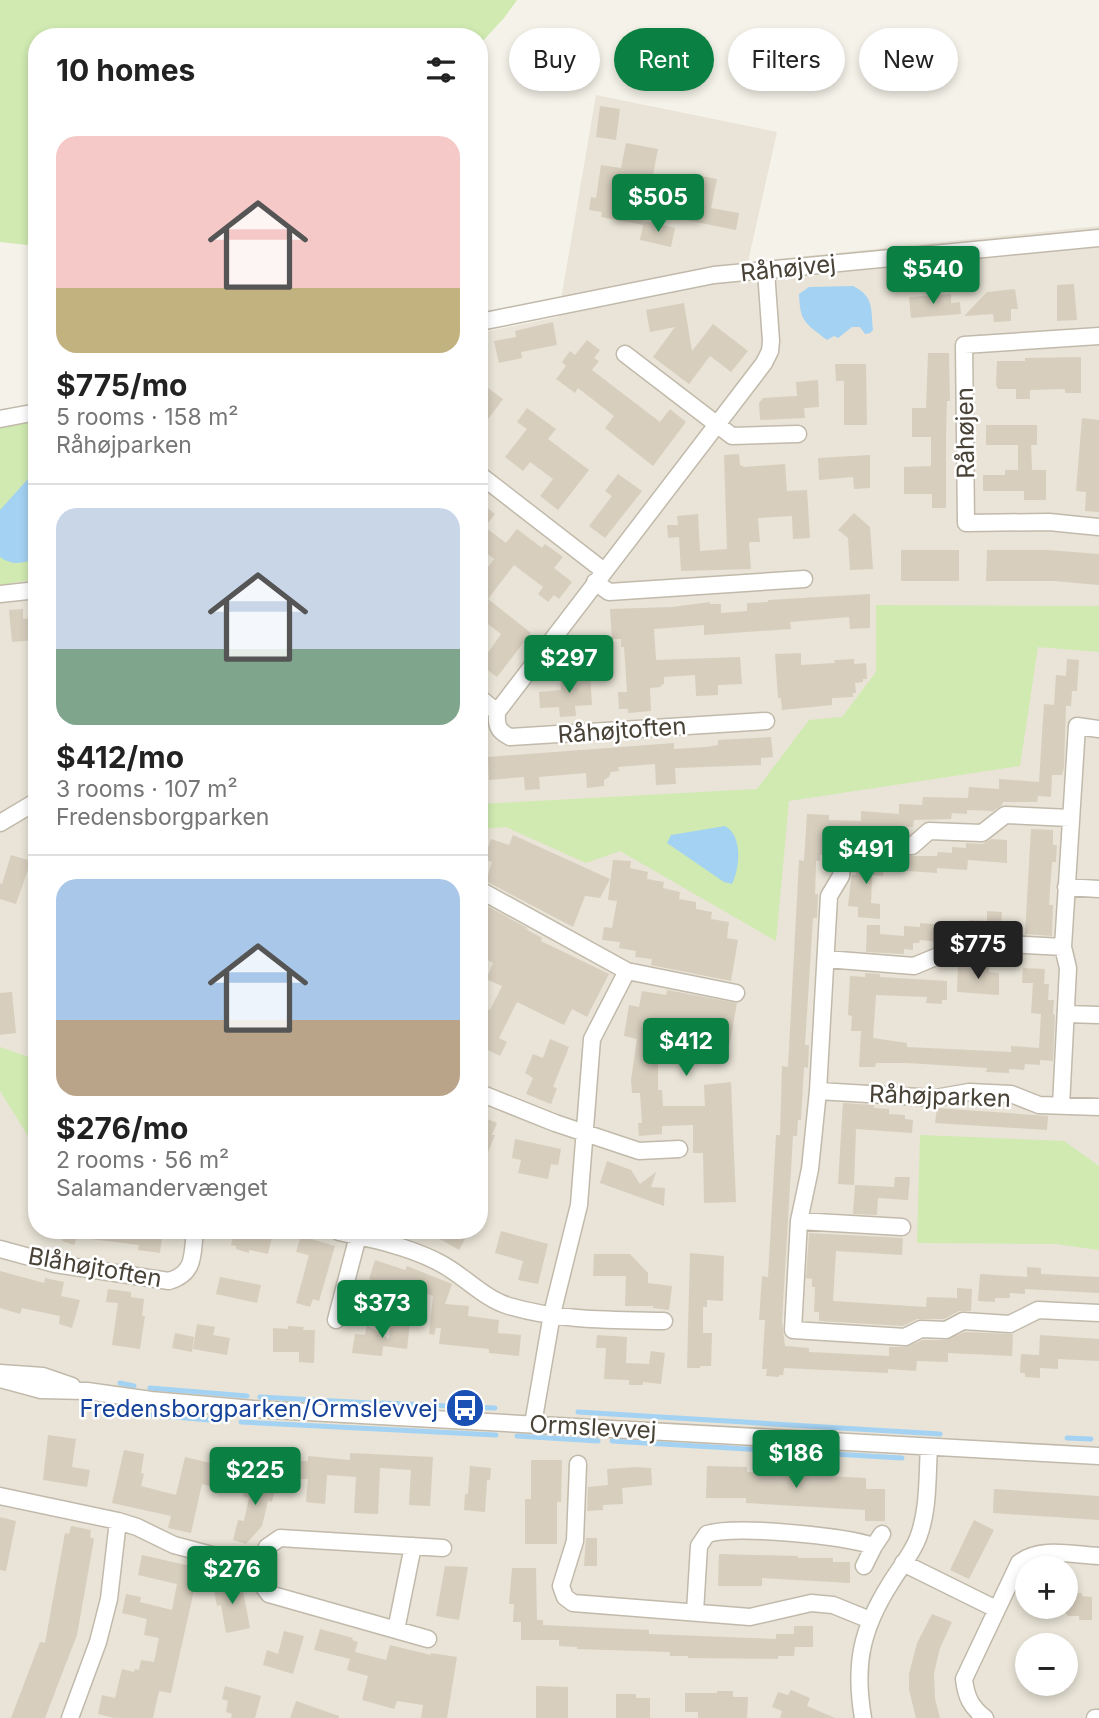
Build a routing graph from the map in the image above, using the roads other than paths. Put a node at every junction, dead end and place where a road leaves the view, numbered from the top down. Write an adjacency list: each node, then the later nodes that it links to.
1 (1099, 238): 2 (street, Råhøjvej)
2 (766, 271): 3 (street, Råhøjvej); 8 (street)
3 (488, 320)
4 (1099, 335): 11 (street, Råhøjen)
5 (625, 354): 8 (street)
6 (28, 414): 7 (street)
7 (0, 419)
8 (717, 425): 9 (street); 12 (street)
9 (798, 434)
10 (488, 482): 12 (street)
11 (1099, 527)
12 (600, 577): 13 (street); 17 (street)
13 (804, 579)
14 (28, 591): 15 (street)
15 (0, 594)
16 (488, 705): 17 (street, Råhøjtoften)
17 (497, 712): 18 (street, Råhøjtoften)
18 (766, 721)
19 (1099, 729): 21 (street)
20 (28, 806): 22 (street)
21 (1070, 818): 23 (street); 27 (street)
22 (0, 823)
23 (1066, 887): 24 (street); 26 (street)
24 (1099, 888)
25 (488, 894): 28 (street)
26 (1063, 947): 27 (street); 30 (street)
27 (826, 960): 32 (street)
28 (627, 971): 29 (street); 36 (street)
29 (736, 993)
30 (1066, 1014): 31 (street); 34 (street)
31 (1099, 1016)
32 (818, 1091): 34 (street, Råhøjparken); 38 (street)
33 (488, 1096): 36 (street)
34 (1061, 1106): 35 (street, Råhøjparken)
35 (1099, 1107)
36 (585, 1133): 37 (street); 45 (street)
37 (679, 1150)
38 (799, 1221): 39 (street); 44 (street)
39 (902, 1227)
40 (194, 1239): 43 (street, Blåhøjtoften)
41 (357, 1239): 46 (street)
42 (369, 1239): 45 (street)
43 (0, 1249)
44 (1099, 1313)
45 (552, 1314): 47 (street); 51 (street)
46 (335, 1320)
47 (664, 1321)
48 (0, 1373): 50 (street, Ormslevvej)
49 (0, 1379): 50 (street, Ormslevvej)
50 (87, 1391): 51 (street, Ormslevvej)
51 (533, 1424): 52 (street, Ormslevvej)
52 (929, 1447): 53 (street, Ormslevvej); 60 (street)
53 (1099, 1455)
54 (578, 1464): 64 (street)
55 (0, 1496): 56 (street)
56 (118, 1521): 62 (street); 68 (street)
57 (413, 1546): 58 (street); 62 (street); 66 (street)
58 (443, 1548)
59 (1099, 1556): 63 (street)
60 (903, 1563): 63 (street); 65 (street)
61 (864, 1566): 64 (street)
62 (261, 1568): 66 (street)
63 (996, 1609): 70 (street)
64 (695, 1612): 65 (street)
65 (870, 1620): 69 (street)
66 (396, 1630): 67 (street)
67 (428, 1639)
68 (70, 1718)
69 (863, 1718)
70 (985, 1718)

